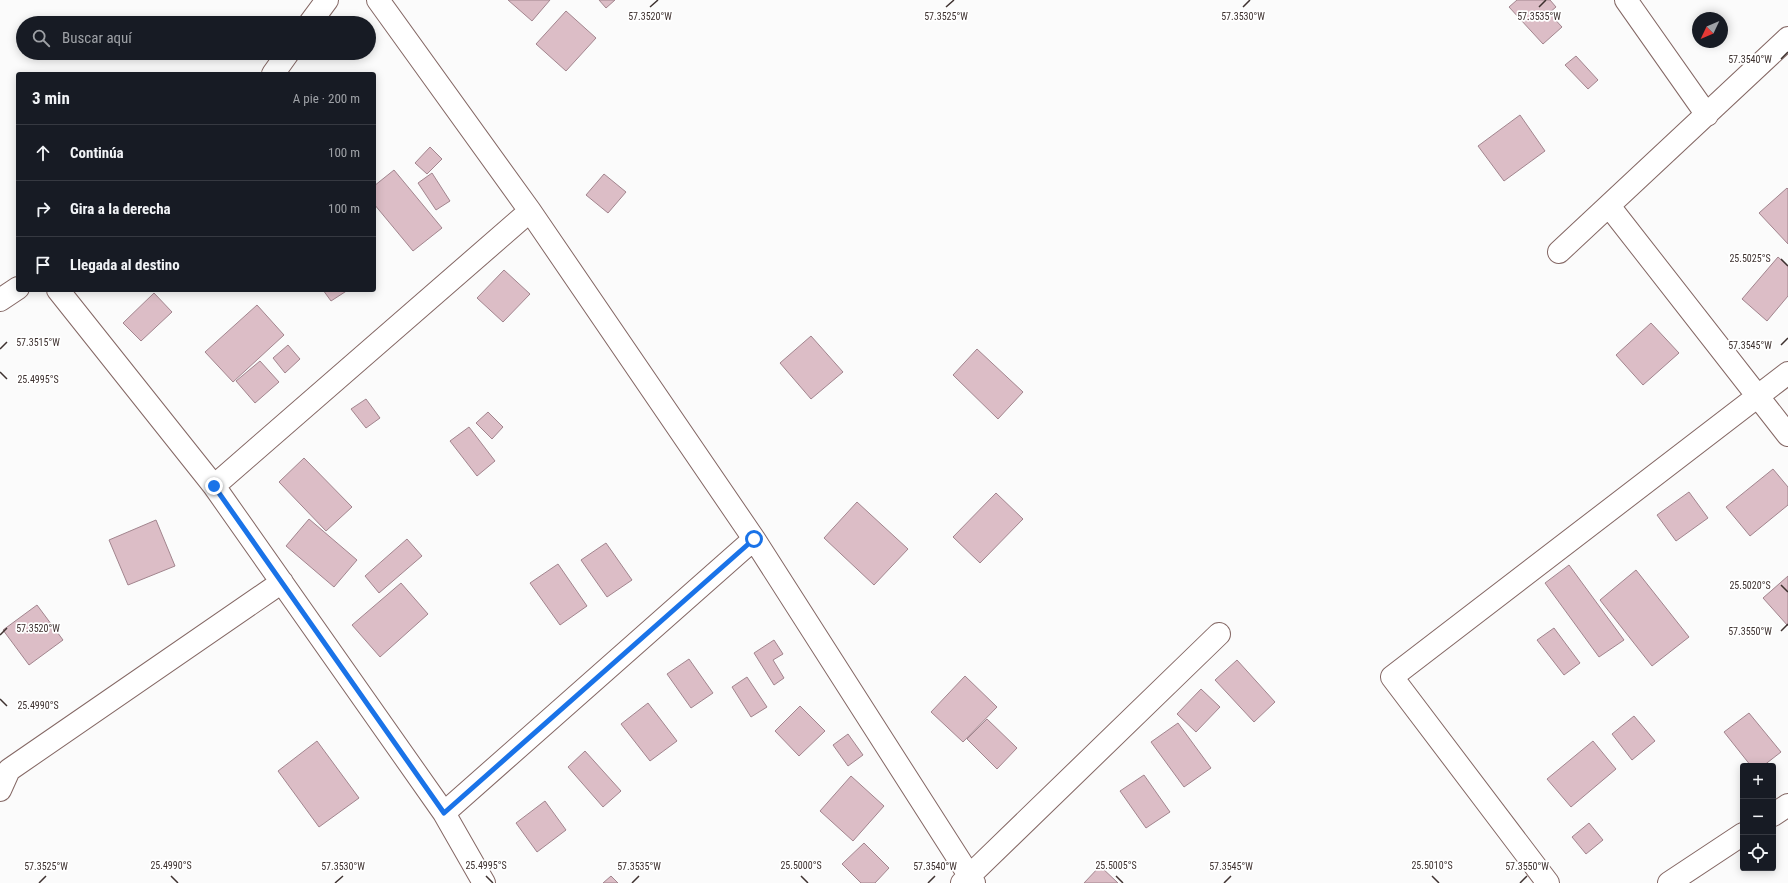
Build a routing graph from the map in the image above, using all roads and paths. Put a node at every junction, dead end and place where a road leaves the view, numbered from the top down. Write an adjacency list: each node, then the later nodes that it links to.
1 (327, 0): 4 (street)
2 (378, 0): 10 (street)
3 (1626, 0): 8 (street)
4 (315, 16)
5 (1788, 38): 8 (street)
6 (283, 60): 7 (street)
7 (274, 72)
8 (1707, 115): 9 (street)
9 (1609, 206): 11 (street); 16 (street)
10 (530, 211): 18 (street); 19 (street)
11 (1559, 252)
12 (16, 289): 14 (street)
13 (60, 292): 18 (street)
14 (0, 300)
15 (1788, 373): 16 (street)
16 (1758, 398): 17 (street); 29 (street)
17 (1788, 435)
18 (214, 486): 20 (street)
19 (754, 539): 24 (street); 27 (street)
20 (282, 582): 22 (street); 24 (street)
21 (1219, 634): 27 (street)
22 (0, 790)
23 (1788, 805): 25 (street)
24 (444, 813): 28 (street)
25 (1776, 813)
26 (1741, 835): 30 (street)
27 (969, 881)
28 (484, 883)
29 (1548, 883)
30 (1669, 883)

